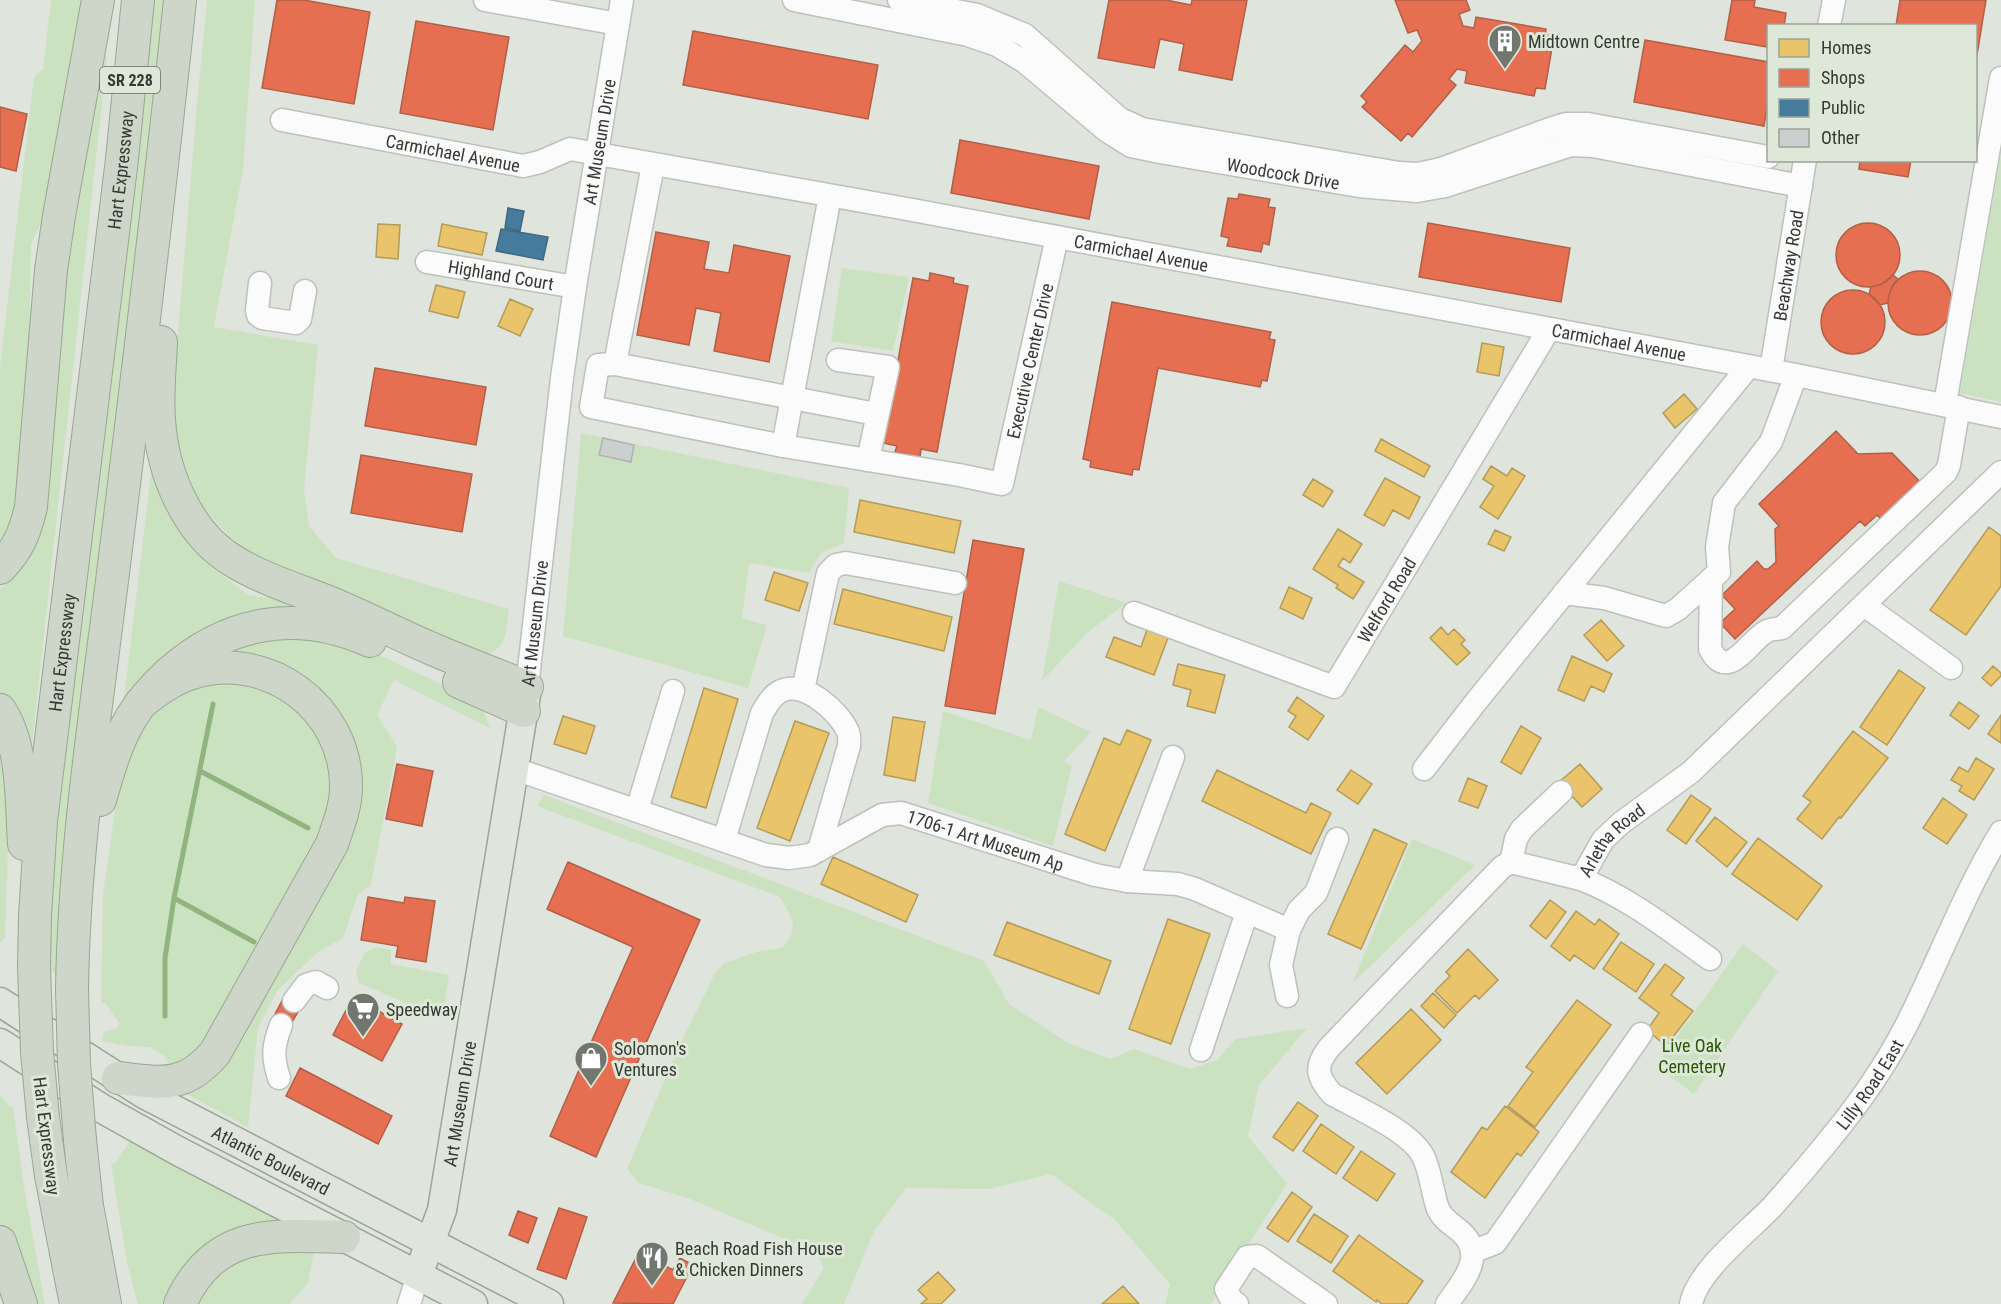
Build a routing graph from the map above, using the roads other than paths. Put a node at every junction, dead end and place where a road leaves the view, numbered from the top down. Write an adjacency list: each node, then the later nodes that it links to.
1 (98, 0): 41 (highway)
2 (127, 0): 17 (highway)
3 (138, 0): 17 (highway, Hart Expressway / SR 228)
4 (180, 0): 12 (highway, Hart Expressway)
5 (485, 0): 10 (street)
6 (622, 0): 10 (street, Art Museum Drive)
7 (795, 0): 20 (street, Woodcock Drive)
8 (899, 0): 16 (street, Woodcock Drive)
9 (1834, 0): 11 (street)
10 (618, 24): 15 (street, Art Museum Drive)
11 (1829, 24)
12 (173, 71): 50 (highway); 65 (highway, Hart Expressway)
13 (2001, 78): 35 (street)
14 (282, 120): 15 (street, Carmichael Avenue)
15 (596, 154): 19 (street, Carmichael Avenue); 25 (street, Art Museum Drive)
16 (1767, 157)
17 (122, 159): 69 (highway, Hart Expressway)
18 (1800, 162): 20 (street, Beachway Road)
19 (653, 165): 21 (street, Carmichael Avenue); 29 (street)
20 (1801, 186): 30 (street, Beachway Road)
21 (830, 196): 22 (street, Carmichael Avenue); 34 (street)
22 (1057, 237): 27 (street, Carmichael Avenue); 39 (street, Executive Center Drive)
23 (427, 262): 25 (street, Highland Court)
24 (260, 283): 26 (street)
25 (575, 287): 32 (street, Art Museum Drive)
26 (305, 291)
27 (1549, 328): 30 (street, Carmichael Avenue); 46 (street, Welford Road)
28 (838, 360): 36 (street)
29 (615, 364): 33 (street); 34 (street)
30 (1760, 368): 31 (street, Carmichael Avenue); 44 (street)
31 (1796, 375): 35 (street, Carmichael Avenue); 42 (street)
32 (562, 378): 33 (street); 50 (street, Art Museum Drive)
33 (594, 388): 38 (street)
34 (792, 398): 36 (street); 38 (street)
35 (1952, 406): 37 (street, Carmichael Avenue); 42 (street)
36 (876, 414): 39 (street)
37 (2001, 417)
38 (783, 446): 39 (street)
39 (868, 460)
40 (2001, 472): 45 (street, Arletha Road)
41 (0, 568)
42 (1712, 579): 44 (street)
43 (955, 583): 48 (street)
44 (1564, 593): 55 (street)
45 (1864, 605): 47 (street); 63 (street, Arletha Road)
46 (1134, 614)
47 (1951, 668)
48 (803, 690): 60 (street); 61 (street)
49 (673, 691): 57 (street)
50 (526, 699): 51 (highway); 54 (main road, Art Museum Drive)
51 (141, 703): 65 (highway); 78 (highway)
52 (0, 710): 69 (highway)
53 (1173, 757): 64 (street)
54 (515, 769): 57 (street, 1706-1 Art Museum Ap); 82 (main road, Art Museum Drive)
55 (1424, 769)
56 (1562, 792): 62 (street)
57 (637, 810): 60 (street, 1706-1 Art Museum Ap)
58 (2001, 831): 95 (street, Lilly Road East)
59 (1337, 839): 67 (street)
60 (724, 840): 61 (street, 1706-1 Art Museum Ap)
61 (819, 850): 64 (street, 1706-1 Art Museum Ap)
62 (1511, 862): 63 (street, Arletha Road); 83 (street)
63 (1581, 879): 68 (street)
64 (1127, 881): 66 (street, 1706-1 Art Museum Ap)
65 (74, 908): 87 (highway, Hart Expressway, bridge)
66 (1247, 912): 67 (street, 1706-1 Art Museum Ap); 77 (street)
67 (1289, 930): 71 (street)
68 (1710, 959)
69 (34, 966): 86 (highway, Hart Expressway, bridge)
70 (327, 988): 72 (street)
71 (1287, 996)
72 (294, 1000)
73 (0, 1002): 78 (main road, Atlantic Boulevard)
74 (281, 1025): 79 (street)
75 (1641, 1034): 83 (street)
76 (0, 1043): 80 (main road, Atlantic Boulevard)
77 (1201, 1050)
78 (118, 1078): 82 (main road, Atlantic Boulevard)
79 (279, 1078)
80 (344, 1237): 84 (main road, Atlantic Boulevard); 88 (highway)
81 (0, 1242): 85 (highway)
82 (431, 1243): 84 (main road, Art Museum Drive); 91 (main road, Atlantic Boulevard)
83 (1473, 1252): 94 (street)
84 (418, 1275): 89 (street); 90 (main road, Atlantic Boulevard)
85 (21, 1304)
86 (76, 1304)
87 (105, 1304)
88 (180, 1304)
89 (409, 1304)
90 (473, 1304)
91 (549, 1304)
92 (1237, 1304): 93 (street)
93 (1326, 1304)
94 (1447, 1304)
95 (1691, 1304)

